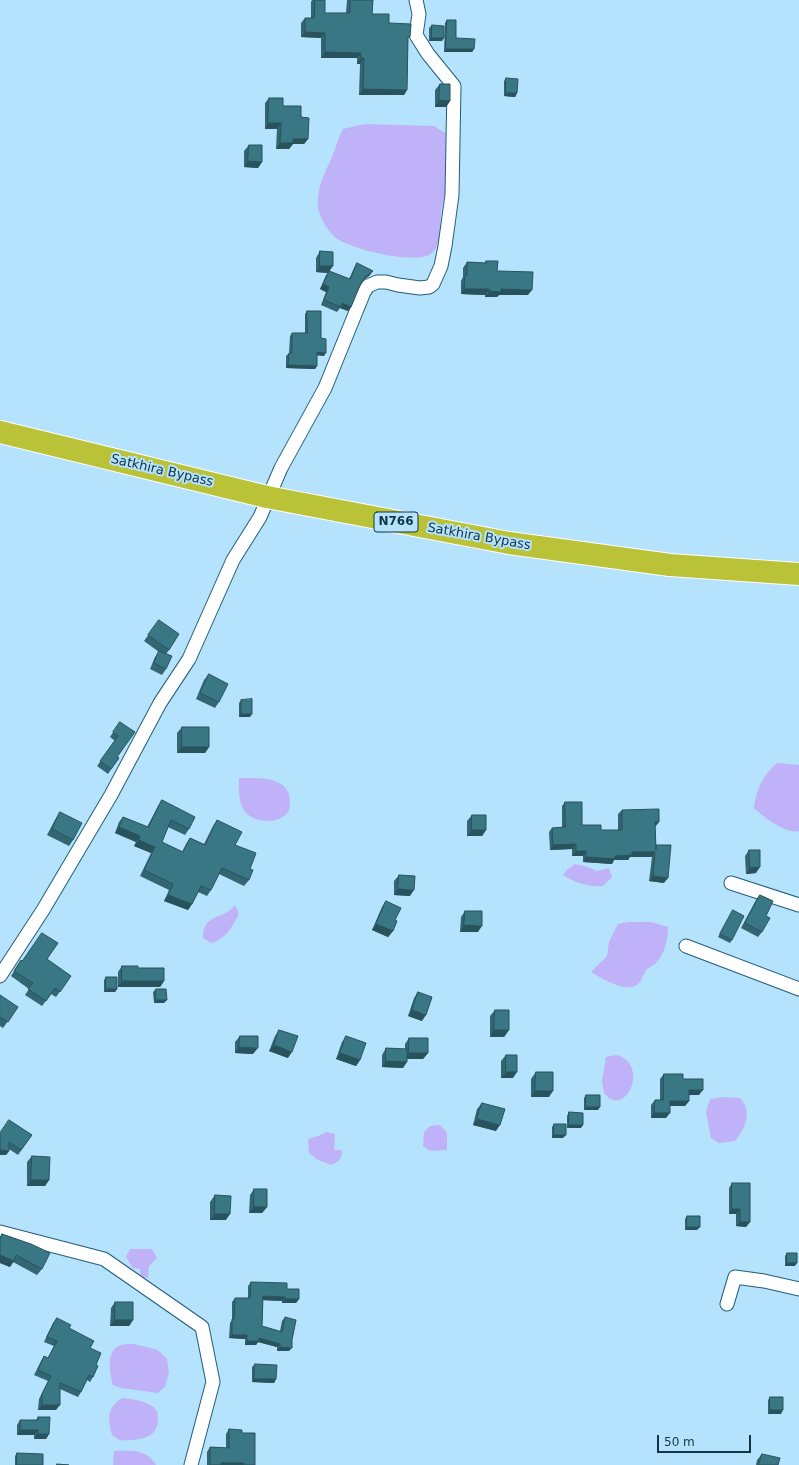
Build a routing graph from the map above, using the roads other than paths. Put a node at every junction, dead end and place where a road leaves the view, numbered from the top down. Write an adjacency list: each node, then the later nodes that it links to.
1 (416, 0): 3 (street)
2 (0, 432): 3 (highway, Satkhira Bypass / N766)
3 (268, 497): 4 (highway, Satkhira Bypass / N766); 8 (street)
4 (799, 574)
5 (731, 883): 6 (street)
6 (799, 905)
7 (686, 946): 9 (street)
8 (0, 976)
9 (799, 989)
10 (0, 1232): 13 (street)
11 (799, 1289): 12 (street)
12 (727, 1304)
13 (191, 1465)

